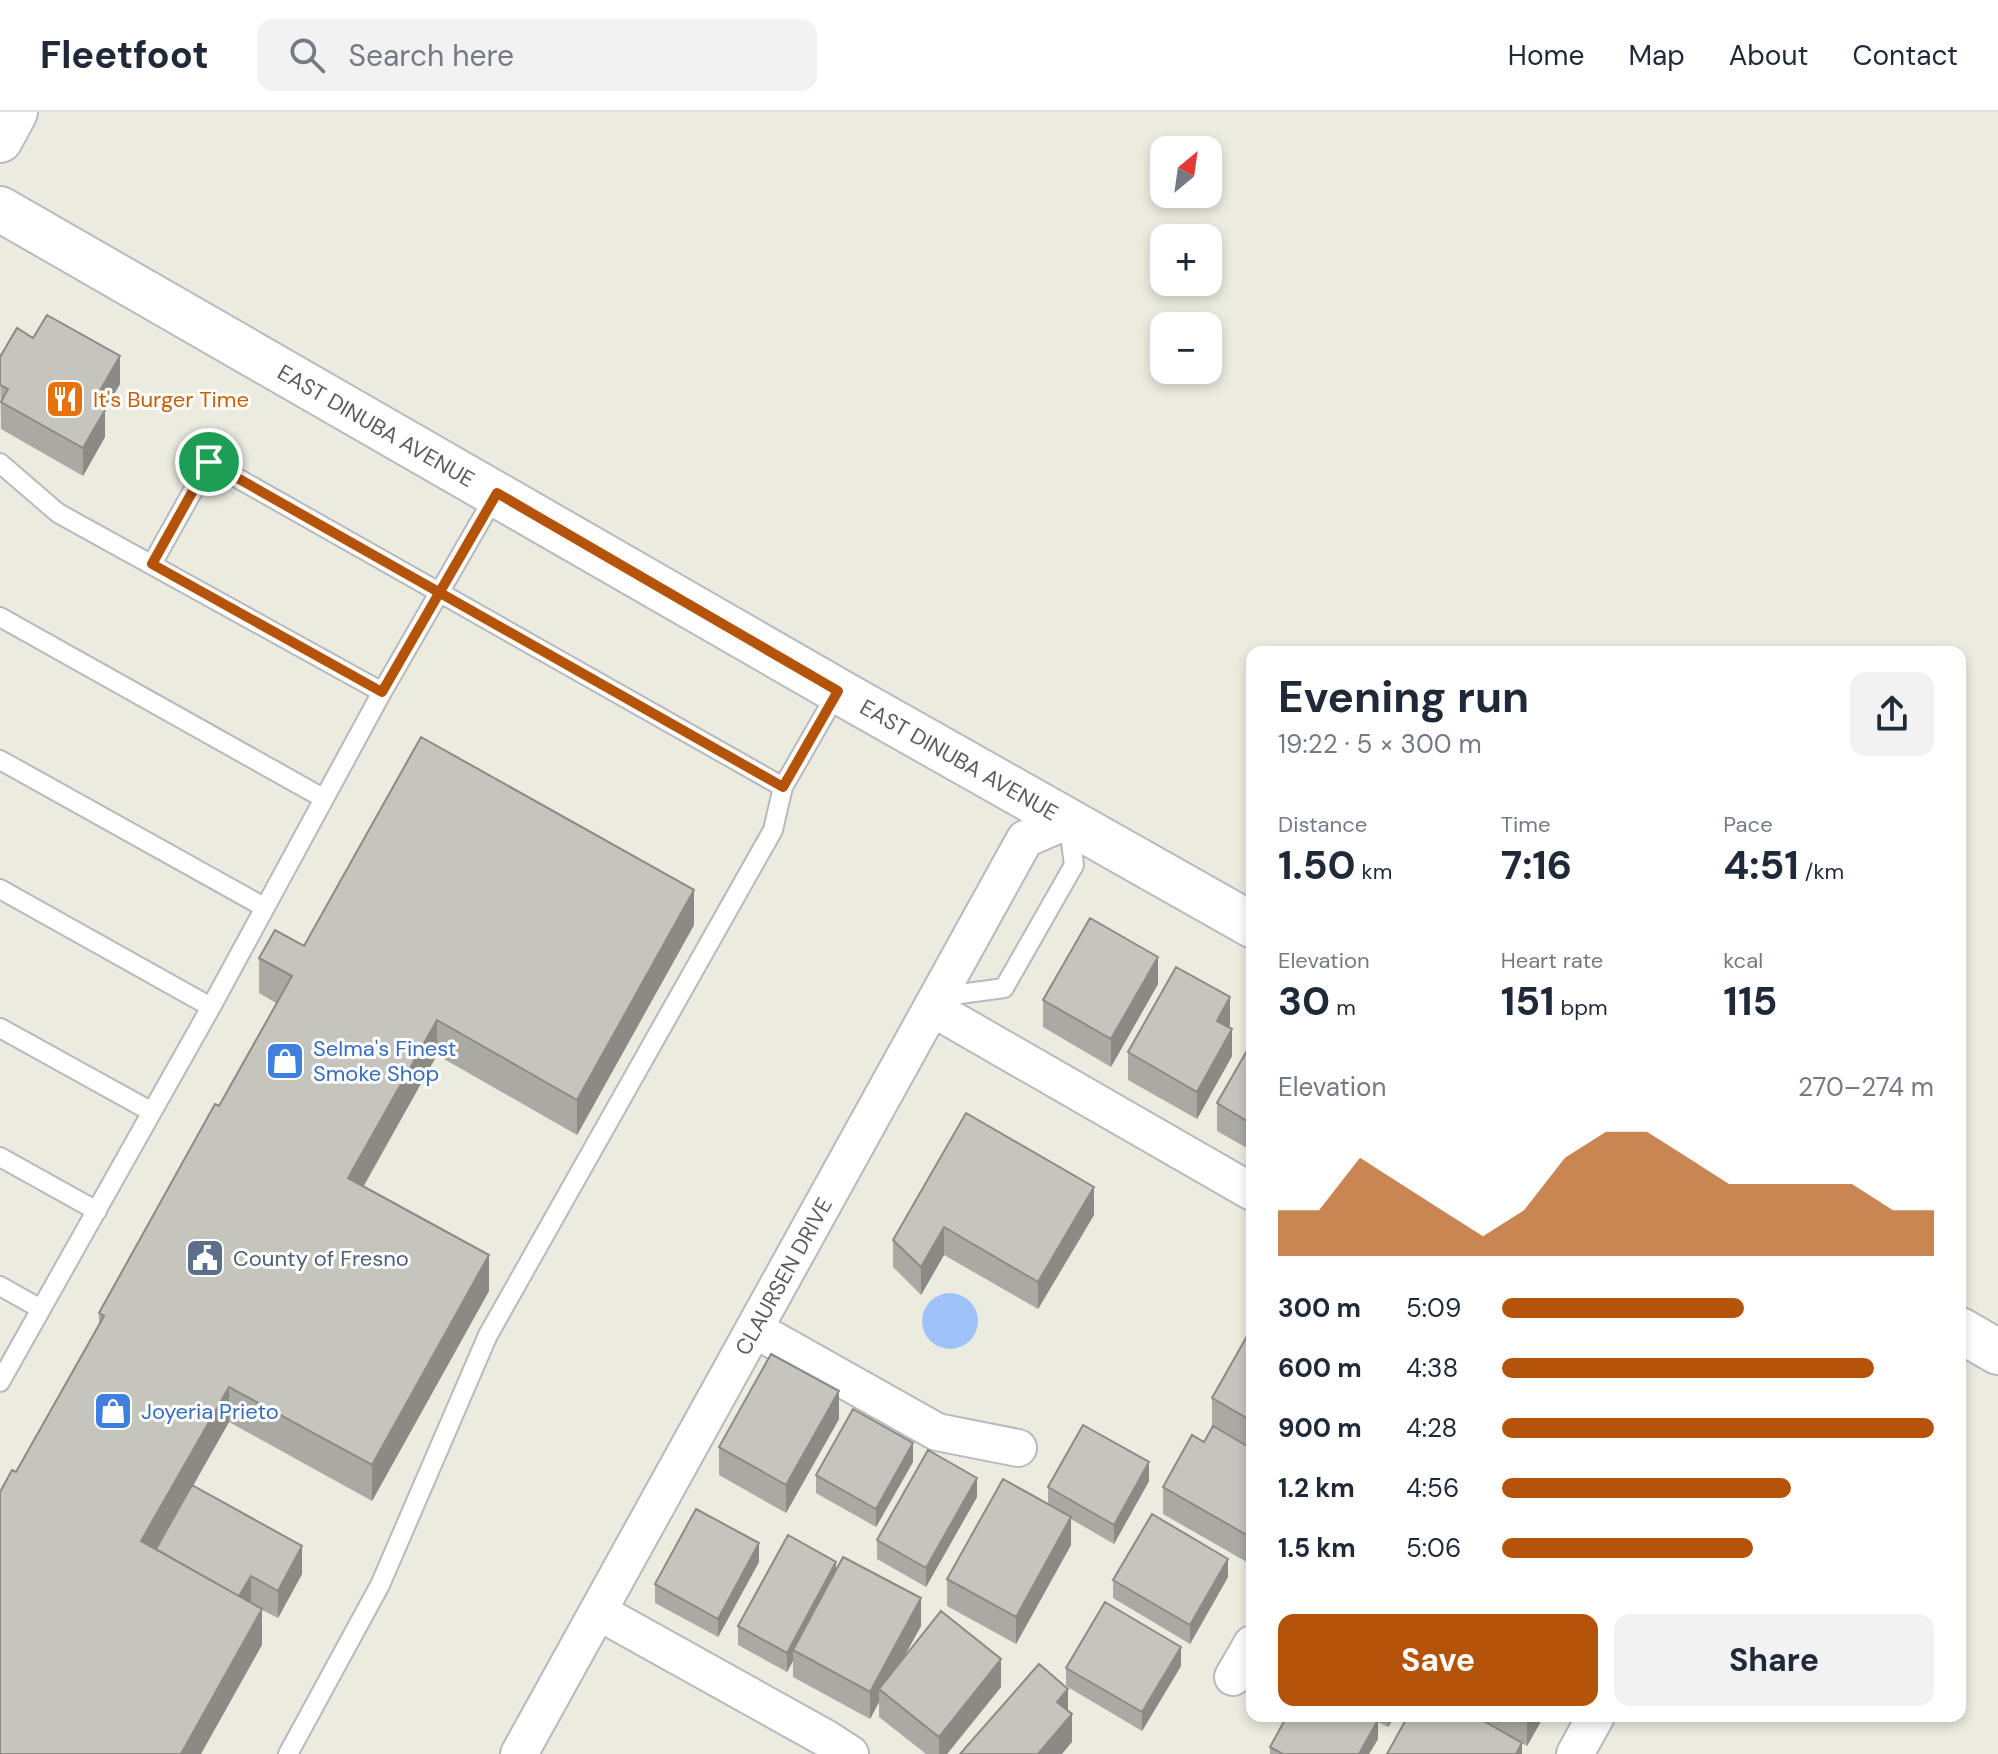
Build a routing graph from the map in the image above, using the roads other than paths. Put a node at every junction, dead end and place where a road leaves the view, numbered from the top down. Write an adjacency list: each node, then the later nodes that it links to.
1 (15, 112): 2 (street)
2 (0, 140)
3 (0, 209): 5 (street, EAST DINUBA AVENUE)
4 (0, 463): 6 (lane)
5 (497, 493): 7 (lane); 9 (street, EAST DINUBA AVENUE)
6 (152, 564): 7 (lane); 10 (lane)
7 (440, 593): 10 (lane); 12 (lane)
8 (0, 617): 13 (lane)
9 (838, 691): 12 (lane); 14 (street, EAST DINUBA AVENUE)
10 (382, 692): 13 (lane)
11 (0, 760): 16 (lane)
12 (783, 787): 36 (lane)
13 (323, 798): 16 (lane)
14 (1069, 820): 17 (street, EAST DINUBA AVENUE); 18 (street, CLAURSEN DRIVE); 18 (lane)
15 (0, 889): 19 (lane)
16 (264, 907): 19 (lane)
17 (1246, 922)
18 (935, 1002): 23 (street); 27 (street, CLAURSEN DRIVE)
19 (211, 1007): 21 (lane)
20 (0, 1028): 21 (lane)
21 (152, 1112): 24 (lane)
22 (0, 1157): 24 (lane)
23 (1246, 1188)
24 (97, 1211): 26 (lane)
25 (0, 1286): 26 (lane)
26 (41, 1309): 30 (lane)
27 (754, 1329): 31 (street); 32 (street, CLAURSEN DRIVE)
28 (1966, 1333): 29 (street)
29 (1998, 1352)
30 (0, 1382)
31 (1018, 1448)
32 (599, 1612): 37 (street, CLAURSEN DRIVE); 38 (street)
33 (1246, 1654): 34 (street)
34 (1233, 1677)
35 (1593, 1722): 39 (street)
36 (288, 1754)
37 (519, 1754)
38 (850, 1754)
39 (1575, 1754)

